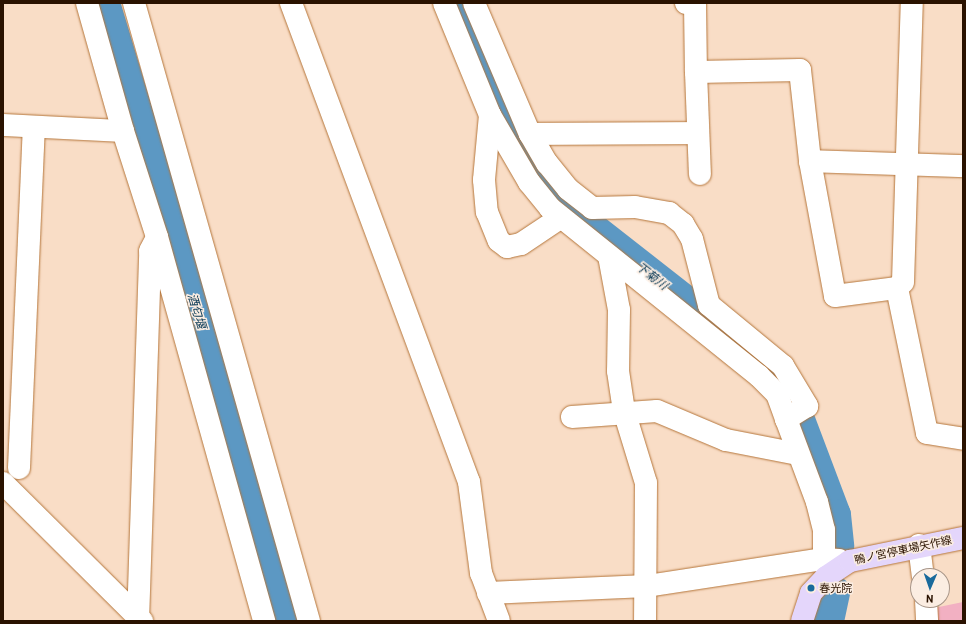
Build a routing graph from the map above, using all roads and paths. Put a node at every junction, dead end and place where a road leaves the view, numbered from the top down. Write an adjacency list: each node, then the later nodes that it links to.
1 (87, 3): 12 (street)
2 (134, 3): 40 (street)
3 (291, 3): 36 (street)
4 (444, 3): 9 (street)
5 (474, 3): 14 (street)
6 (686, 3): 8 (street)
7 (912, 3): 16 (street)
8 (696, 72): 13 (street); 15 (street)
9 (490, 115): 19 (street); 19 (street)
10 (3, 125): 11 (street)
11 (34, 127): 12 (street); 28 (street)
12 (123, 131): 20 (street)
13 (698, 133): 14 (street); 18 (street)
14 (530, 134): 25 (street)
15 (810, 161): 16 (street); 22 (street)
16 (906, 164): 17 (street); 22 (street)
17 (963, 166)
18 (700, 174)
19 (560, 218): 21 (street)
20 (158, 237): 38 (street); 39 (street)
21 (609, 256): 23 (street); 25 (street)
22 (897, 288): 26 (street)
23 (624, 411): 24 (street); 27 (street); 35 (street)
24 (572, 417)
25 (786, 419): 27 (street)
26 (963, 439)
27 (798, 454): 32 (street)
28 (19, 468)
29 (3, 483): 38 (street)
30 (963, 538): 31 (main road, 鴨ノ宮停車場矢作線)
31 (919, 545): 33 (main road, 鴨ノ宮停車場矢作線); 34 (street)
32 (824, 559): 33 (street); 35 (street)
33 (850, 561): 43 (main road, 鴨ノ宮停車場矢作線)
34 (922, 568)
35 (647, 586): 36 (street); 42 (street)
36 (488, 593): 41 (street)
37 (926, 608): 44 (street)
38 (139, 620)
39 (264, 621)
40 (310, 621)
41 (499, 621)
42 (645, 621)
43 (802, 621)
44 (927, 621)

